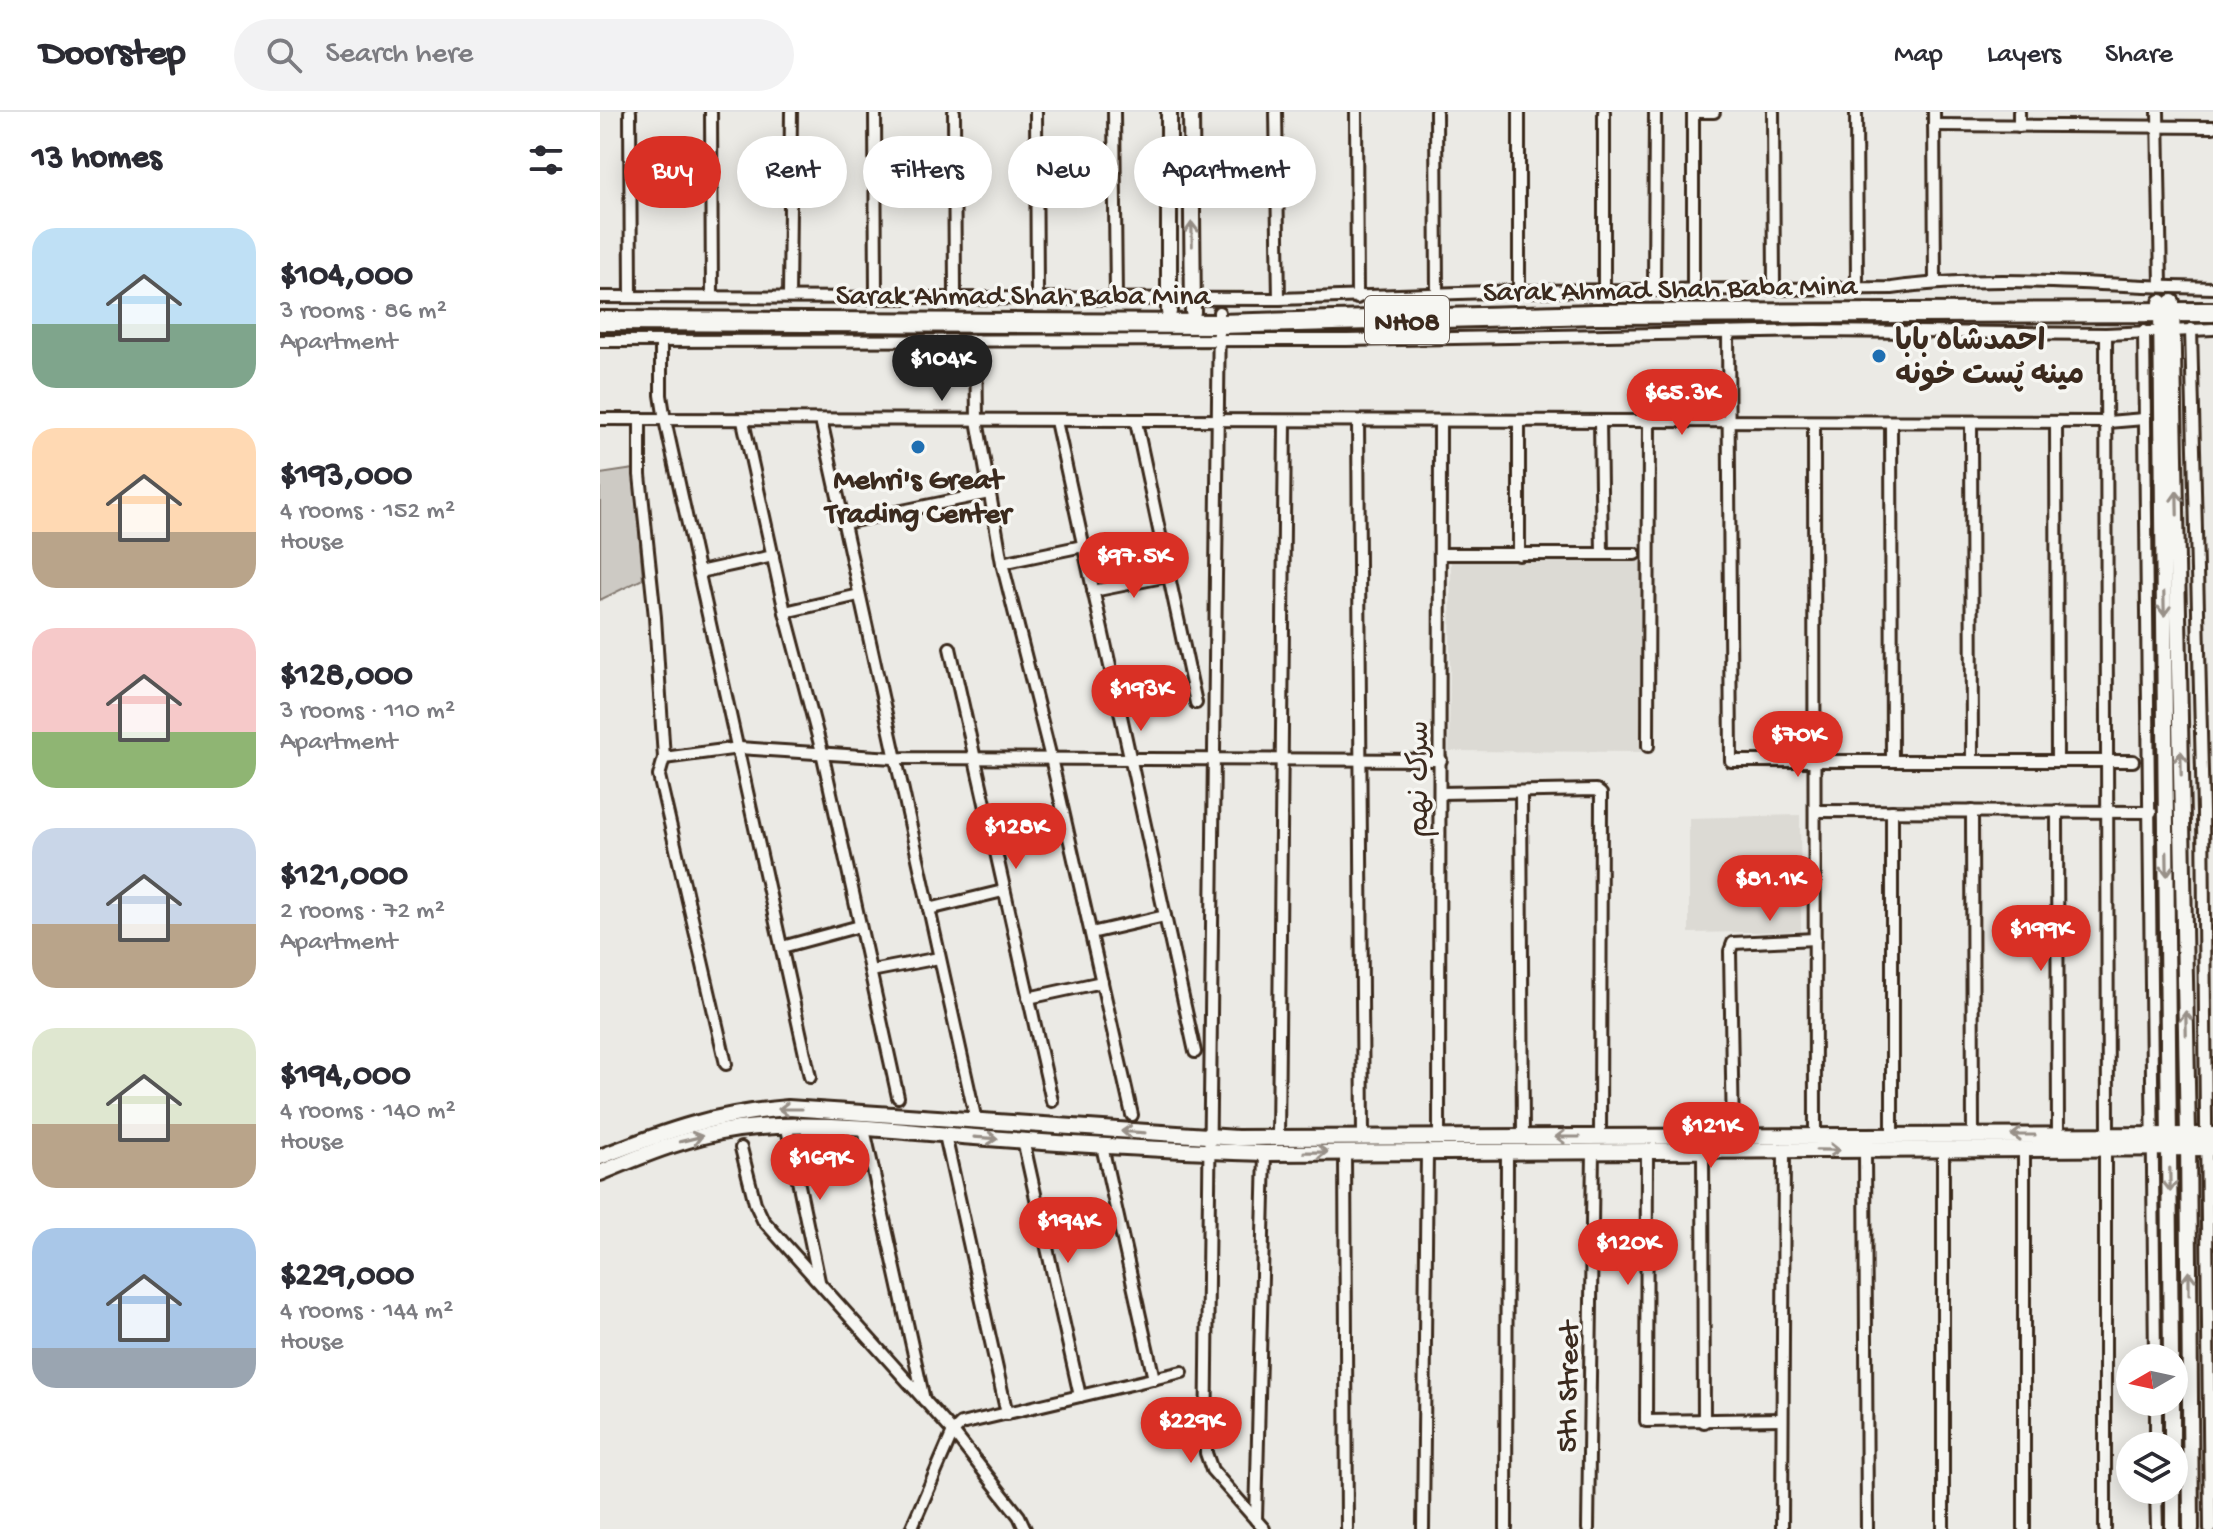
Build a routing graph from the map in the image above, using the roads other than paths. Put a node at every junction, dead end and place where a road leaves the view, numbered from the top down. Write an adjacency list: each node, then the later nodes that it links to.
1 (630, 112): 40 (street)
2 (711, 112): 41 (street)
3 (791, 112): 42 (street)
4 (875, 112): 38 (street)
5 (954, 112): 43 (street)
6 (1036, 112): 44 (street)
7 (1114, 112): 45 (street)
8 (1169, 112): 49 (street)
9 (1191, 112): 50 (street, one-way to 9)
10 (1276, 112): 47 (street)
11 (1356, 112): 46 (street)
12 (1436, 112): 37 (street)
13 (1519, 112): 35 (street)
14 (1604, 112): 36 (street)
15 (1655, 112): 34 (street)
16 (1693, 112): 17 (street); 32 (street)
17 (1714, 112)
18 (1773, 112): 33 (street)
19 (1856, 112): 30 (street)
20 (1934, 112): 24 (street)
21 (2019, 112): 25 (street)
22 (2096, 112): 26 (street)
23 (2158, 112): 27 (street)
24 (1934, 125): 25 (street); 29 (street)
25 (2019, 126): 26 (street)
26 (2096, 126): 27 (street)
27 (2158, 127): 28 (street); 52 (street)
28 (2213, 127)
29 (1935, 282): 30 (street); 52 (street)
30 (1857, 287): 33 (street)
31 (2213, 288): 52 (street)
32 (1693, 289): 33 (street); 34 (street)
33 (1774, 289)
34 (1654, 290): 36 (street)
35 (1519, 291): 36 (street); 37 (street)
36 (1604, 291)
37 (1437, 294): 46 (street)
38 (876, 296): 42 (street); 43 (street)
39 (600, 297): 40 (street)
40 (631, 297): 41 (street)
41 (712, 297): 42 (street)
42 (789, 297)
43 (955, 297): 44 (street)
44 (1037, 297): 45 (street)
45 (1116, 297): 49 (street)
46 (1357, 298): 47 (street)
47 (1279, 299): 50 (street)
48 (2213, 302): 52 (highway, NH08)
49 (1169, 305): 50 (highway, NH08); 51 (highway, NH08)
50 (1193, 306): 55 (highway, NH08)
51 (600, 310)
52 (2166, 311): 53 (highway, NH08); 55 (highway, NH08); 56 (street); 58 (street); 160 (street, one-way to 160); 161 (street, one-way to 52)
53 (2213, 312)
54 (600, 321): 55 (highway, Sarak Ahmad Shah Baba Mina / NH08)
55 (1219, 325): 59 (street); 61 (street); 77 (street)
56 (2191, 329): 57 (street); 120 (street)
57 (2213, 329)
58 (2144, 331): 60 (street); 65 (street)
59 (1728, 332): 60 (street); 75 (street)
60 (2106, 334): 85 (street)
61 (976, 340): 63 (street); 69 (street)
62 (600, 341): 63 (street)
63 (661, 341): 67 (street)
64 (600, 419): 66 (street)
65 (2144, 419): 85 (street); 128 (street)
66 (640, 420): 67 (street); 105 (street)
67 (665, 420): 71 (street); 95 (street)
68 (821, 420): 69 (street); 71 (street); 87 (street)
69 (977, 420): 72 (street); 86 (street)
70 (1649, 420): 74 (street); 75 (street); 102 (street)
71 (743, 421): 93 (street)
72 (1056, 421): 76 (street); 88 (street)
73 (1358, 421): 78 (street); 79 (street); 112 (street)
74 (1600, 421): 80 (street); 90 (street)
75 (1729, 421): 81 (street); 116 (street)
76 (1136, 422): 77 (street); 96 (street)
77 (1218, 422): 78 (street); 110 (street)
78 (1285, 422): 111 (street)
79 (1440, 422): 80 (street); 89 (street, سرک نهم)
80 (1519, 422): 92 (street)
81 (1814, 422): 82 (street); 116 (street)
82 (1891, 422): 83 (street); 114 (street)
83 (1971, 422): 84 (street); 115 (street)
84 (2056, 422): 85 (street); 117 (street)
85 (2108, 422): 118 (street)
86 (989, 493): 87 (street); 94 (street)
87 (844, 523): 98 (street)
88 (1083, 546): 94 (street); 97 (street)
89 (1441, 554): 92 (street); 113 (street, سرک نهم)
90 (1602, 554): 91 (street); 92 (street)
91 (1635, 554)
92 (1519, 555)
93 (773, 556): 95 (street); 99 (street)
94 (1002, 563): 108 (street)
95 (699, 572): 103 (street)
96 (1168, 576): 97 (street); 101 (street)
97 (1093, 591): 109 (street)
98 (859, 595): 99 (street); 106 (street)
99 (785, 612): 104 (street)
100 (950, 648): 107 (street)
101 (1196, 703)
102 (1648, 746)
103 (739, 748): 104 (street); 105 (street); 135 (street)
104 (822, 752): 106 (street); 132 (street)
105 (664, 758): 141 (street)
106 (893, 758): 107 (street); 130 (street)
107 (973, 758): 108 (street); 129 (street)
108 (1051, 758): 109 (street); 133 (street)
109 (1128, 758): 110 (street); 131 (street)
110 (1216, 758): 111 (street); 164 (street)
111 (1282, 758): 112 (street); 158 (street)
112 (1361, 759): 113 (street); 154 (street)
113 (1441, 760): 122 (street, سرک نهم)
114 (1892, 760): 115 (street); 116 (street)
115 (1972, 760): 117 (street)
116 (1815, 761): 123 (street)
117 (2057, 761): 118 (street)
118 (2106, 761): 119 (street); 127 (street)
119 (2133, 761)
120 (2208, 763): 162 (street)
121 (1521, 792): 122 (street); 156 (street); 165 (street, 5th Street)
122 (1441, 793): 155 (street, سرک نهم)
123 (1815, 811): 124 (street); 134 (street)
124 (1892, 811): 125 (street); 152 (street)
125 (1972, 811): 126 (street); 153 (street)
126 (2057, 811): 127 (street); 150 (street)
127 (2106, 811): 128 (street); 163 (street)
128 (2151, 812): 160 (street)
129 (1003, 891): 130 (street); 139 (street)
130 (929, 909): 136 (street)
131 (1165, 916): 133 (street); 140 (street)
132 (860, 926): 135 (street); 137 (street)
133 (1091, 933): 138 (street)
134 (1815, 939): 151 (street); 157 (street)
135 (782, 947): 142 (street)
136 (939, 958): 137 (street); 146 (street)
137 (871, 971): 143 (street)
138 (1102, 982): 139 (street); 145 (street)
139 (1028, 998): 144 (street)
140 (1195, 1052)
141 (726, 1064)
142 (810, 1077)
143 (898, 1097)
144 (1052, 1101)
145 (1132, 1115)
146 (976, 1121): 164 (street, one-way to 146); 178 (street, one-way to 178)
147 (787, 1128): 148 (street); 179 (street, one-way to 147); 180 (street)
148 (864, 1129): 149 (street); 186 (street)
149 (945, 1135): 159 (street, one-way to 159); 187 (street)
150 (2058, 1135): 153 (street, one-way to 153); 163 (street)
151 (1815, 1136): 152 (street); 157 (street)
152 (1892, 1136): 153 (street)
153 (1973, 1136)
154 (1363, 1137): 155 (street); 158 (street)
155 (1439, 1137): 156 (street)
156 (1523, 1137): 165 (street, one-way to 156)
157 (1733, 1137): 166 (street)
158 (1278, 1138): 164 (street)
159 (1023, 1140): 167 (street); 185 (street)
160 (2162, 1142): 161 (street); 163 (street); 181 (street); 182 (street, one-way to 182)
161 (2188, 1142): 162 (street); 207 (street, one-way to 161)
162 (2209, 1142): 208 (street)
163 (2106, 1143): 174 (street); 204 (street)
164 (1210, 1144): 167 (street); 177 (street); 193 (street)
165 (1596, 1144): 166 (street); 170 (street); 173 (street); 199 (street, 5th Street)
166 (1703, 1144): 169 (street); 173 (street); 189 (street)
167 (1102, 1146): 184 (street)
168 (741, 1148): 180 (street)
169 (1784, 1149): 171 (street, one-way to 171); 188 (street)
170 (1507, 1150): 176 (street); 198 (street)
171 (1865, 1150): 172 (street); 201 (street)
172 (1943, 1150): 174 (street); 202 (street)
173 (1647, 1151): 189 (street)
174 (2024, 1151): 203 (street)
175 (1345, 1152): 176 (street); 177 (street, one-way to 175); 196 (street)
176 (1427, 1152): 197 (street)
177 (1265, 1153): 193 (street)
178 (600, 1157)
179 (600, 1173)
180 (819, 1283): 186 (street)
181 (2155, 1344)
182 (2170, 1344)
183 (1182, 1372): 184 (street)
184 (1154, 1379): 185 (street)
185 (1080, 1396): 187 (street)
186 (925, 1402): 190 (street)
187 (1007, 1414): 190 (street)
188 (1782, 1419): 189 (street); 200 (street)
189 (1704, 1422)
190 (953, 1432): 194 (street); 195 (street)
191 (2156, 1504): 205 (street)
192 (2173, 1504): 206 (street)
193 (1260, 1525)
194 (911, 1529)
195 (1025, 1529)
196 (1347, 1529)
197 (1423, 1529)
198 (1506, 1529)
199 (1588, 1529)
200 (1782, 1529)
201 (1867, 1529)
202 (1943, 1529)
203 (2024, 1529)
204 (2105, 1529)
205 (2157, 1529)
206 (2173, 1529)
207 (2191, 1529)
208 (2210, 1529)

